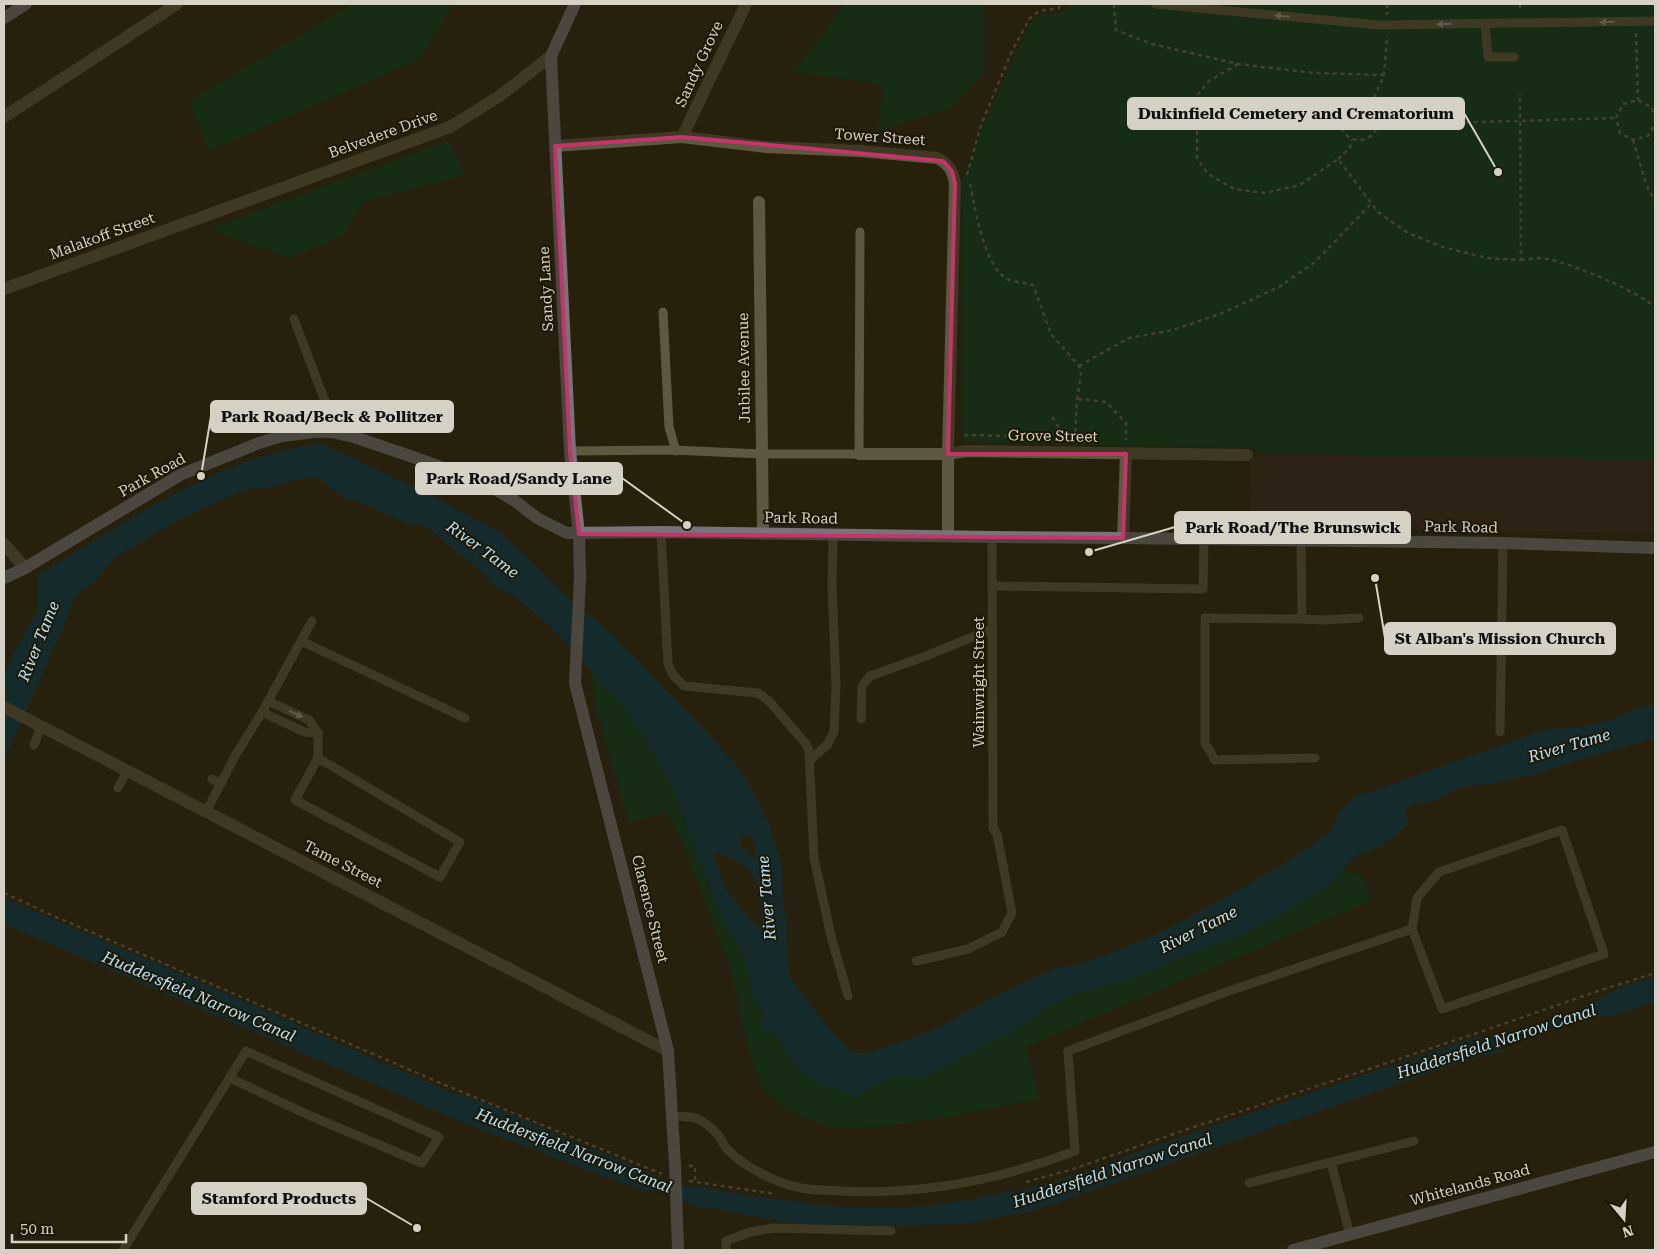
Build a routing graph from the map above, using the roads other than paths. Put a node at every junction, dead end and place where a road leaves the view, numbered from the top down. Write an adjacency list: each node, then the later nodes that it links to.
1 (26, 4): 6 (main road)
2 (575, 4): 9 (main road, Sandy Lane)
3 (746, 4): 12 (street, Sandy Grove)
4 (1155, 4): 8 (lane, one-way to 4)
5 (174, 5): 11 (street)
6 (4, 18)
7 (1655, 21): 8 (lane, one-way to 8)
8 (1486, 24): 10 (lane)
9 (551, 56): 13 (main road, Sandy Lane); 15 (street, Belvedere Drive)
10 (1514, 57)
11 (4, 117)
12 (682, 137): 13 (street, Tower Street); 25 (street, Tower Street)
13 (555, 146): 21 (main road, Sandy Lane)
14 (759, 202): 23 (street, Jubilee Avenue)
15 (211, 214): 17 (street, Malakoff Street)
16 (860, 232): 24 (lane)
17 (4, 289)
18 (662, 312): 22 (lane)
19 (294, 319): 20 (lane)
20 (331, 432): 29 (main road, Park Road); 40 (main road, Park Road)
21 (570, 451): 22 (lane); 29 (main road, Sandy Lane)
22 (676, 451): 23 (lane)
23 (762, 454): 24 (lane); 30 (street, Jubilee Avenue)
24 (859, 454): 25 (street, Grove Street)
25 (948, 454): 26 (street, Grove Street); 32 (street, Tower Street)
26 (1126, 454): 27 (street, Grove Street); 34 (street)
27 (1247, 455)
28 (661, 532): 29 (main road, Park Road); 30 (main road, Park Road); 60 (lane)
29 (578, 534): 42 (main road, Sandy Lane)
30 (763, 534): 31 (main road, Park Road)
31 (833, 535): 32 (main road, Park Road); 60 (lane)
32 (948, 536): 33 (main road, Park Road)
33 (992, 537): 34 (main road, Park Road); 43 (lane, Wainwright Street)
34 (1123, 538): 35 (main road, Park Road)
35 (1204, 539): 36 (main road, Park Road); 43 (lane)
36 (1301, 540): 38 (main road, Park Road); 45 (lane)
37 (4, 544): 40 (street)
38 (1503, 544): 39 (main road, Park Road); 55 (lane)
39 (1655, 548)
40 (25, 568): 41 (main road, Park Road)
41 (4, 578)
42 (580, 578): 69 (main road, Clarence Street)
43 (992, 586): 47 (lane, Wainwright Street)
44 (1359, 618): 45 (lane)
45 (1302, 619): 59 (lane)
46 (312, 621): 48 (lane)
47 (992, 629): 53 (lane); 67 (lane, Wainwright Street)
48 (301, 641): 49 (lane); 52 (lane)
49 (268, 701): 51 (lane); 56 (lane, one-way to 56)
50 (4, 707): 54 (street, Tame Street)
51 (262, 712): 56 (lane); 63 (lane)
52 (465, 718)
53 (861, 719)
54 (37, 724): 57 (lane); 61 (street, Tame Street)
55 (1500, 732)
56 (318, 733): 58 (lane)
57 (34, 745)
58 (318, 758): 58 (lane)
59 (1315, 758)
60 (811, 759): 68 (lane)
61 (127, 771): 64 (lane); 65 (street, Tame Street)
62 (212, 779): 63 (lane)
63 (221, 784): 65 (lane)
64 (118, 788)
65 (206, 812): 69 (street, Tame Street)
66 (1412, 929): 66 (lane); 71 (lane)
67 (916, 961)
68 (848, 996)
69 (668, 1051): 71 (main road, Clarence Street)
70 (230, 1078): 70 (lane); 78 (lane)
71 (672, 1116): 79 (main road, Clarence Street)
72 (1414, 1141): 74 (lane)
73 (1655, 1152): 77 (main road, Whitelands Road)
74 (1331, 1162): 75 (lane); 77 (lane)
75 (1249, 1183)
76 (891, 1231): 80 (lane)
77 (1350, 1235): 81 (main road, Whitelands Road)
78 (123, 1250)
79 (678, 1250)
80 (726, 1250)
81 (1293, 1250)

